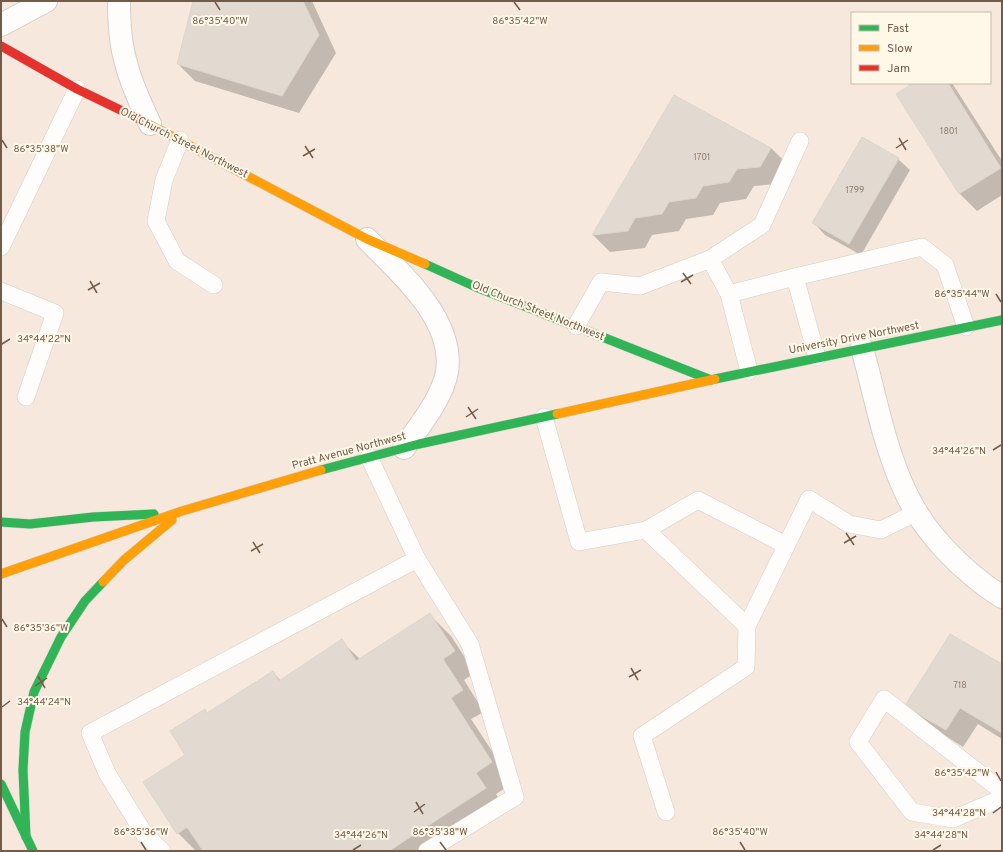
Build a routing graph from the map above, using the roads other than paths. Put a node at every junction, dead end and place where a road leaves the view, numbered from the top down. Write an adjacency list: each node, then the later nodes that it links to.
1 (46, 1): 3 (street)
2 (119, 1): 6 (street)
3 (1, 25)
4 (1, 46): 5 (main road, Old Church Street Northwest)
5 (78, 89): 6 (main road, Old Church Street Northwest); 10 (lane)
6 (150, 124): 7 (main road, Old Church Street Northwest)
7 (180, 140): 9 (main road, Old Church Street Northwest); 13 (lane)
8 (800, 141): 11 (lane)
9 (367, 239): 17 (main road, Old Church Street Northwest); 25 (street, Old Church Street Northwest)
10 (1, 247)
11 (710, 259): 15 (lane); 17 (lane)
12 (795, 276): 15 (lane); 18 (lane); 20 (lane)
13 (214, 285)
14 (1, 291): 23 (lane)
15 (729, 294): 21 (lane)
16 (1002, 320): 18 (main road, University Drive Northwest)
17 (576, 326): 22 (main road, Old Church Street Northwest)
18 (966, 327): 19 (main road, University Drive Northwest)
19 (862, 348): 20 (main road, University Drive Northwest); 28 (street)
20 (817, 357): 21 (main road, University Drive Northwest)
21 (749, 371): 22 (main road, University Drive Northwest)
22 (711, 380): 24 (main road, Pratt Avenue Northwest)
23 (26, 397)
24 (544, 417): 25 (main road, Pratt Avenue Northwest); 30 (lane)
25 (404, 448): 26 (main road, Pratt Avenue Northwest)
26 (368, 457): 27 (main road, Pratt Avenue Northwest); 32 (lane)
27 (181, 512): 29 (main road); 33 (main road, Pratt Avenue Northwest); 41 (main road)
28 (917, 512): 31 (lane); 34 (street)
29 (1, 522)
30 (646, 530): 31 (lane); 35 (lane)
31 (786, 545): 35 (lane)
32 (417, 559): 43 (lane); 44 (lane)
33 (1, 574)
34 (1002, 597)
35 (747, 626): 39 (lane)
36 (1, 784): 41 (main road)
37 (1002, 791): 38 (lane)
38 (1002, 798)
39 (666, 812)
40 (6, 814): 41 (main road)
41 (26, 837): 42 (main road)
42 (33, 851)
43 (162, 851)
44 (427, 851)

